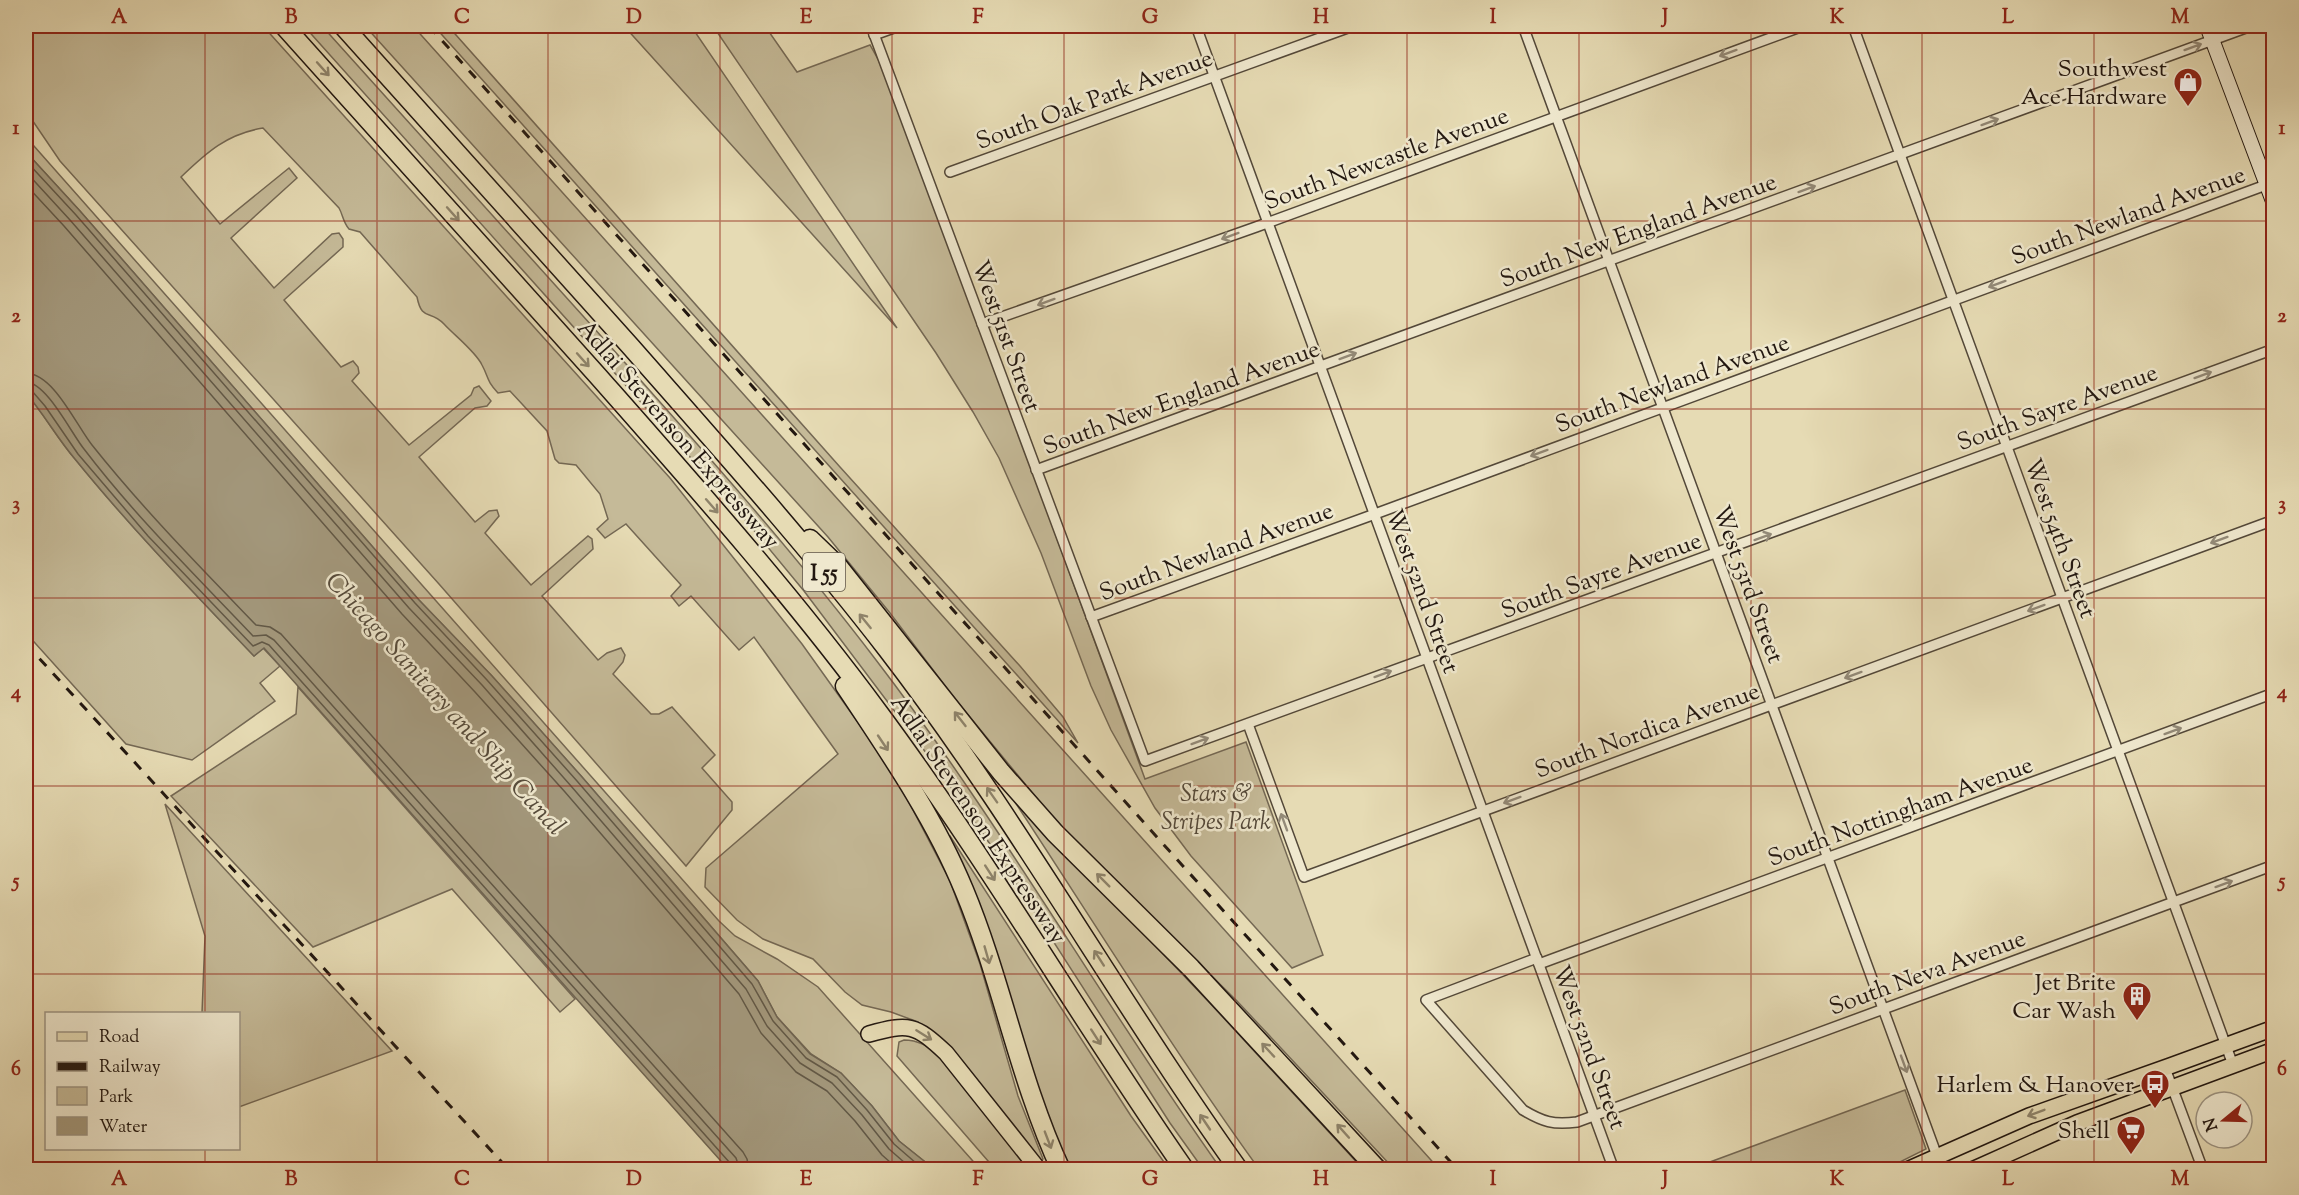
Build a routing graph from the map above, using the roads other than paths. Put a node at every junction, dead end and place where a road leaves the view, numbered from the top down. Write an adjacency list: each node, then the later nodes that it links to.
1 (284, 26): 32 (highway, Adlai Stevenson Expressway / I 55, one-way to 32)
2 (343, 26): 28 (highway, Adlai Stevenson Expressway / I 55)
3 (899, 26): 11 (street)
4 (1196, 26): 13 (street, West 52nd Street)
5 (1353, 26): 13 (street, South Oak Park Avenue)
6 (1523, 26): 14 (street, West 53rd Street)
7 (1803, 26): 14 (street, South Newcastle Avenue, one-way to 14)
8 (1853, 26): 15 (street, West 54th Street)
9 (2207, 26): 12 (main road)
10 (2252, 26): 12 (street, South New England Avenue)
11 (873, 30): 22 (street, West 51st Street)
12 (2212, 40): 15 (street, South New England Avenue, one-way to 12); 17 (main road)
13 (1214, 76): 16 (street, South Oak Park Avenue); 19 (street, West 52nd Street)
14 (1557, 116): 19 (street, South Newcastle Avenue); 20 (street, West 53rd Street)
15 (1900, 155): 20 (street, South New England Avenue, one-way to 15); 21 (street, West 54th Street)
16 (950, 172)
17 (2270, 183): 18 (main road); 21 (street, South Newland Avenue, one-way to 21)
18 (2274, 204)
19 (1268, 223): 22 (street, South Newcastle Avenue, one-way to 22); 24 (street, West 52nd Street)
20 (1611, 261): 24 (street, South New England Avenue, one-way to 20); 25 (street, West 53rd Street)
21 (1954, 300): 25 (street, South Newland Avenue); 26 (street, West 54th Street)
22 (982, 324): 27 (street, West 51st Street)
23 (2274, 349): 26 (street, South Sayre Avenue, one-way to 23)
24 (1320, 366): 27 (street, South New England Avenue); 29 (street, West 52nd Street)
25 (1664, 406): 29 (street, South Newland Avenue, one-way to 29); 31 (street, West 53rd Street)
26 (2007, 447): 31 (street, South Sayre Avenue, one-way to 26); 33 (street, West 54th Street)
27 (1036, 470): 34 (street, West 51st Street)
28 (754, 486): 60 (highway, Adlai Stevenson Expressway / I 55, one-way to 28); 61 (highway, one-way to 28)
29 (1375, 514): 34 (street, South Newland Avenue); 35 (street, West 52nd Street)
30 (2274, 520): 33 (street, South Nordica Avenue, one-way to 33)
31 (1718, 554): 35 (street, South Sayre Avenue); 37 (street, West 53rd Street)
32 (769, 572): 58 (highway, one-way to 58); 59 (highway, Adlai Stevenson Expressway / I 55, one-way to 59)
33 (2063, 598): 37 (street, South Nordica Avenue, one-way to 37); 39 (street, West 54th Street)
34 (1091, 617): 40 (street, West 51st Street)
35 (1427, 658): 38 (street, South Sayre Avenue, one-way to 35); 41 (street, West 52nd Street)
36 (2274, 693): 39 (street, South Nottingham Avenue, one-way to 36)
37 (1772, 705): 41 (street, South Nordica Avenue, one-way to 41); 42 (street, West 53rd Street)
38 (1248, 724): 40 (street, South Sayre Avenue, one-way to 38); 41 (street, South Nordica Avenue, one-way to 38)
39 (2119, 751): 42 (street, South Nottingham Avenue); 44 (street, West 54th Street)
40 (1144, 761)
41 (1483, 810): 45 (street, West 52nd Street)
42 (1829, 857): 45 (street, South Nottingham Avenue); 47 (street, West 53rd Street)
43 (2274, 865): 44 (street, South Neva Avenue, one-way to 43)
44 (2174, 902): 47 (street, South Neva Avenue); 50 (street, West 54th Street)
45 (1538, 961): 46 (street, South Nottingham Avenue); 55 (street, West 52nd Street)
46 (1426, 1000): 55 (street, South Neva Avenue)
47 (1884, 1008): 55 (street, South Neva Avenue); 56 (street, West 53rd Street, one-way to 56)
48 (2274, 1028): 50 (main road)
49 (869, 1034): 57 (main road, one-way to 57)
50 (2226, 1045): 52 (street, West 54th Street); 53 (main road)
51 (2274, 1050): 52 (main road)
52 (2234, 1065): 54 (main road)
53 (2165, 1068): 54 (street); 56 (main road, one-way to 56)
54 (2171, 1087): 64 (main road); 65 (street)
55 (1595, 1116): 62 (street, West 52nd Street)
56 (1937, 1156): 63 (main road)
57 (1039, 1170)
58 (1060, 1170)
59 (1185, 1170)
60 (1239, 1170)
61 (1378, 1170)
62 (1614, 1170)
63 (1907, 1170)
64 (1972, 1170)
65 (2203, 1170)

